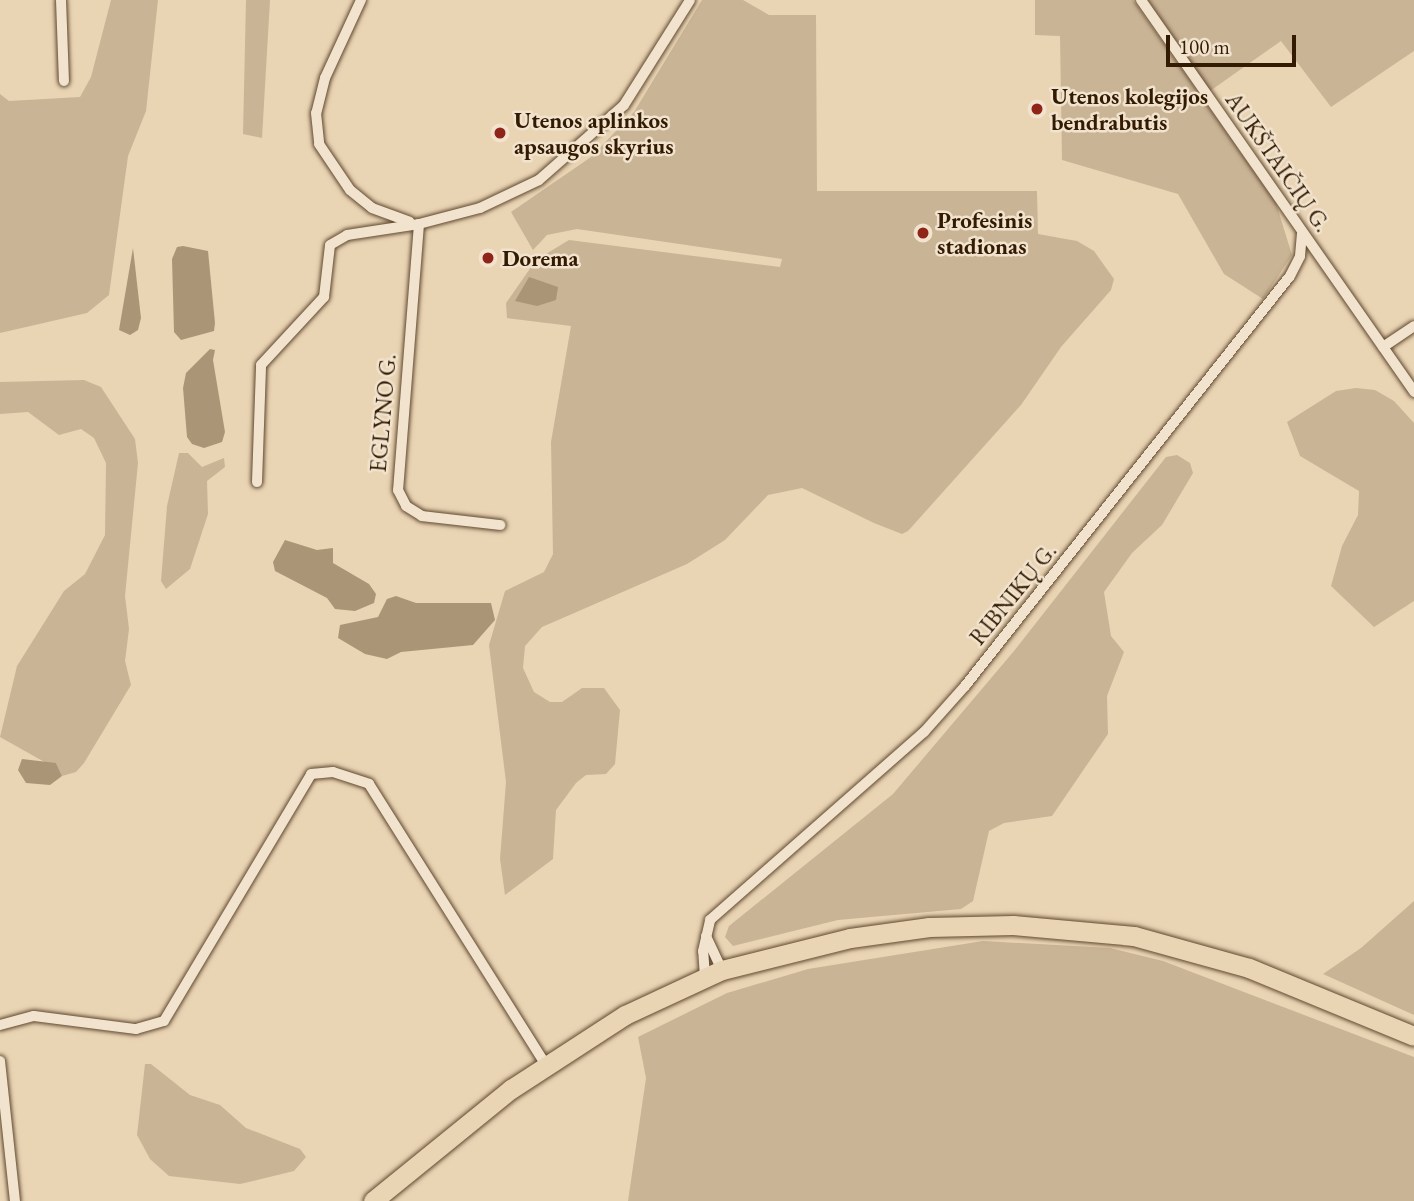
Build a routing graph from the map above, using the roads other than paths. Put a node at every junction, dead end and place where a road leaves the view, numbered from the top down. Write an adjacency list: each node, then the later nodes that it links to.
1 (61, 0): 5 (street)
2 (361, 0): 6 (street)
3 (690, 0): 6 (street)
4 (1141, 0): 7 (street, AUKŠTAIČIŲ G.)
5 (64, 81)
6 (419, 224): 11 (street); 12 (street, EGLYNO G.)
7 (1302, 234): 9 (street, AUKŠTAIČIŲ G.); 13 (street, RIBNIKŲ G.)
8 (1414, 326): 9 (street)
9 (1383, 347): 10 (street, AUKŠTAIČIŲ G.)
10 (1414, 392)
11 (257, 482)
12 (500, 525)
13 (706, 936): 14 (street); 14 (street)
14 (713, 974): 16 (highway); 18 (highway)
15 (0, 1025): 18 (street)
16 (1414, 1036)
17 (0, 1061): 19 (street)
18 (545, 1064): 20 (highway)
19 (15, 1201)
20 (373, 1201)

